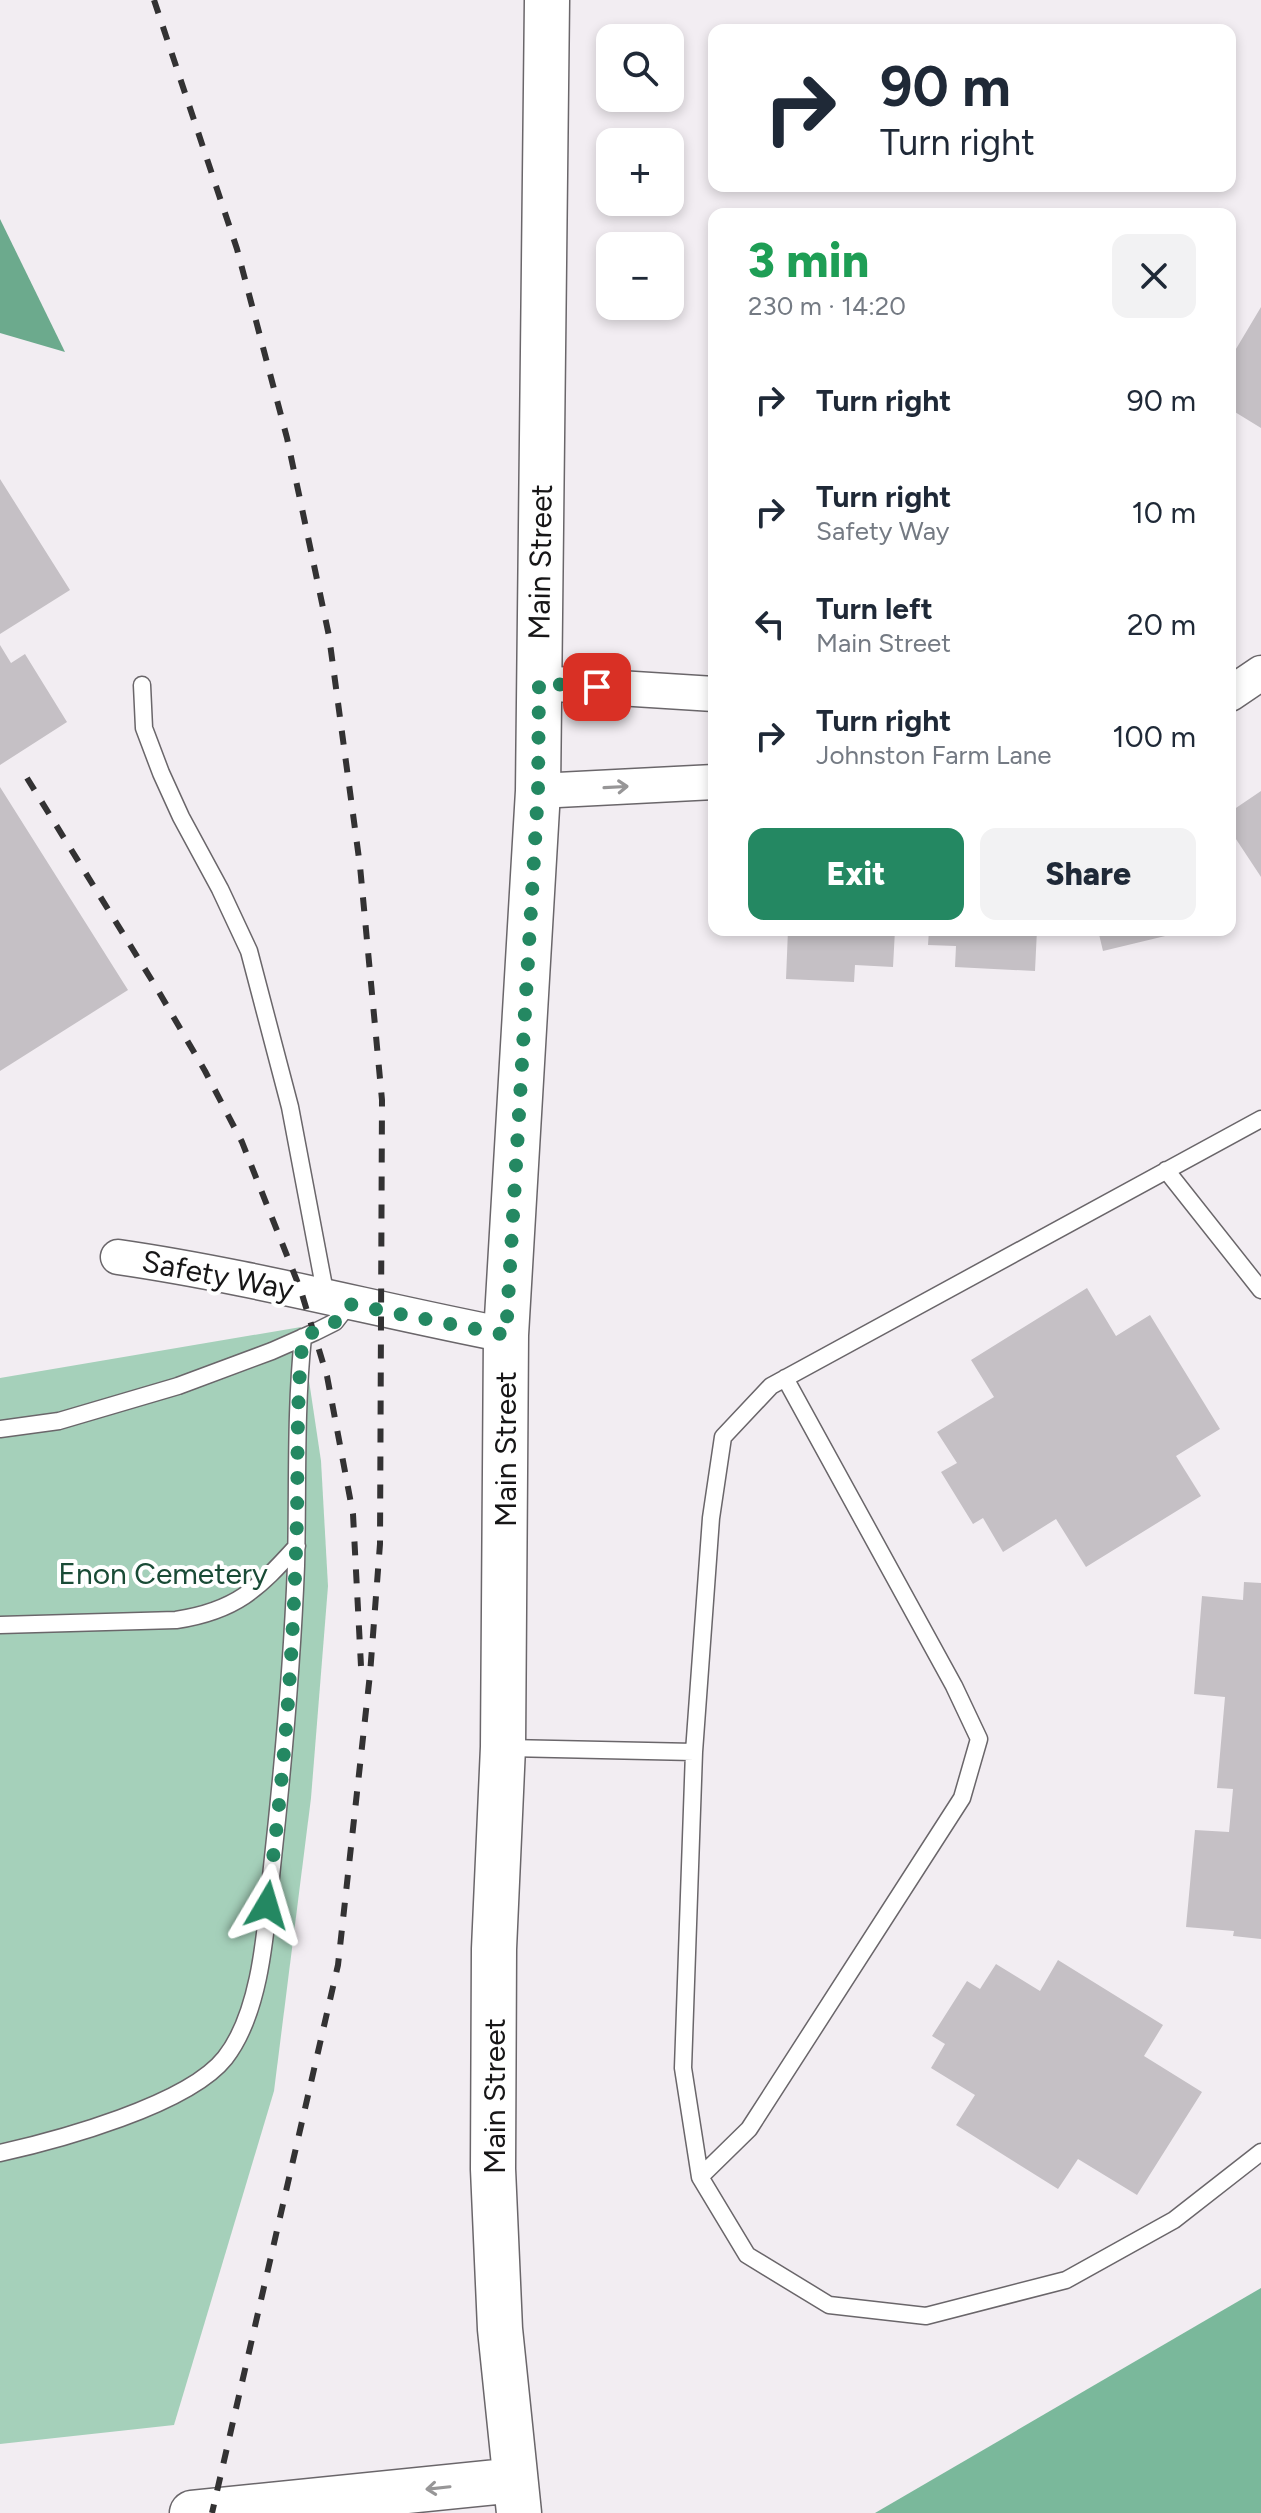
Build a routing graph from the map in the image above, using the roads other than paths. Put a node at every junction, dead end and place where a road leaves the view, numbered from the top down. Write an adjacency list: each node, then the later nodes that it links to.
1 (547, 0): 3 (main road, Main Street)
2 (1261, 673): 5 (street)
3 (539, 683): 6 (street); 8 (main road, Main Street)
4 (142, 685): 13 (lane)
5 (1236, 690)
6 (708, 694)
7 (708, 782): 8 (street, one-way to 7)
8 (538, 791): 14 (main road, Main Street)
9 (1261, 1119): 10 (lane)
10 (1166, 1170): 12 (lane); 16 (lane)
11 (118, 1257): 13 (street, Safety Way)
12 (1261, 1290)
13 (338, 1300): 14 (street, Safety Way); 15 (lane)
14 (506, 1335): 20 (main road, Main Street)
15 (303, 1337): 17 (lane); 18 (lane)
16 (785, 1378): 21 (lane); 24 (lane)
17 (0, 1429)
18 (297, 1546): 19 (lane); 23 (lane)
19 (0, 1625)
20 (503, 1747): 21 (lane); 25 (main road, Main Street)
21 (694, 1752): 24 (lane)
22 (1261, 2152): 24 (lane)
23 (0, 2153)
24 (700, 2177)
25 (517, 2496): 26 (main road, one-way to 26)
26 (192, 2513)

